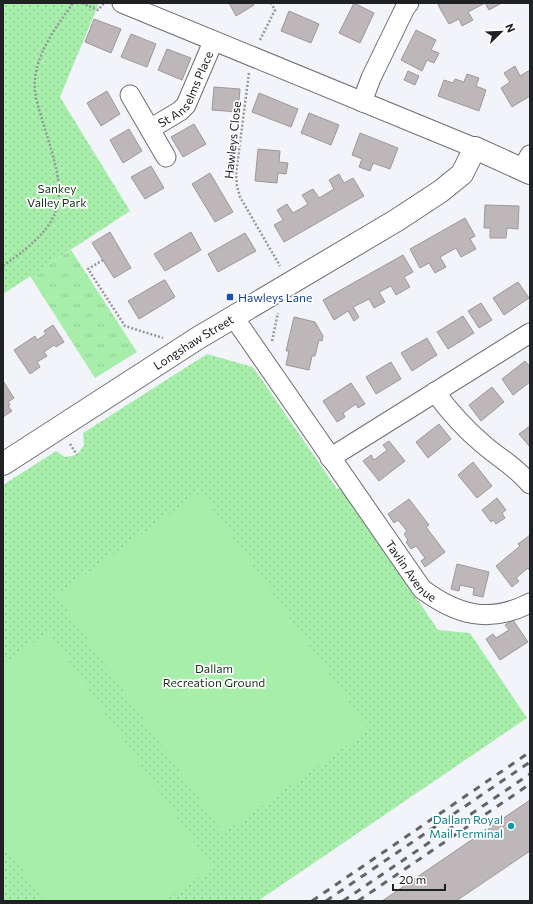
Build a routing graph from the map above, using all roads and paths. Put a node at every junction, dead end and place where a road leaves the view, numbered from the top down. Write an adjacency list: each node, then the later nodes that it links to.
1 (73, 3): 16 (path)
2 (82, 3): 3 (path)
3 (104, 3)
4 (122, 3): 7 (street)
5 (271, 3): 8 (path, Hawleys Close)
6 (409, 3): 10 (street)
7 (213, 42): 8 (street); 11 (street, St Anselms Place)
8 (253, 58): 10 (street); 17 (path, Hawleys Close)
9 (130, 95): 11 (street, St Anselms Place)
10 (362, 102): 12 (street)
11 (150, 129): 13 (street, St Anselms Place)
12 (475, 148): 14 (street); 17 (street, Longshaw Street)
13 (166, 157)
14 (527, 166)
15 (103, 260): 21 (path)
16 (3, 266)
17 (290, 283): 19 (street, Longshaw Street)
18 (278, 311): 22 (path)
19 (233, 316): 26 (street, Tavlin Avenue); 27 (street, Longshaw Street)
20 (530, 333): 23 (street)
21 (164, 338)
22 (271, 346)
23 (435, 392): 26 (street); 28 (street)
24 (67, 440): 25 (path)
25 (77, 455)
26 (330, 458): 29 (street, Tavlin Avenue)
27 (3, 464)
28 (530, 484)
29 (530, 603)

